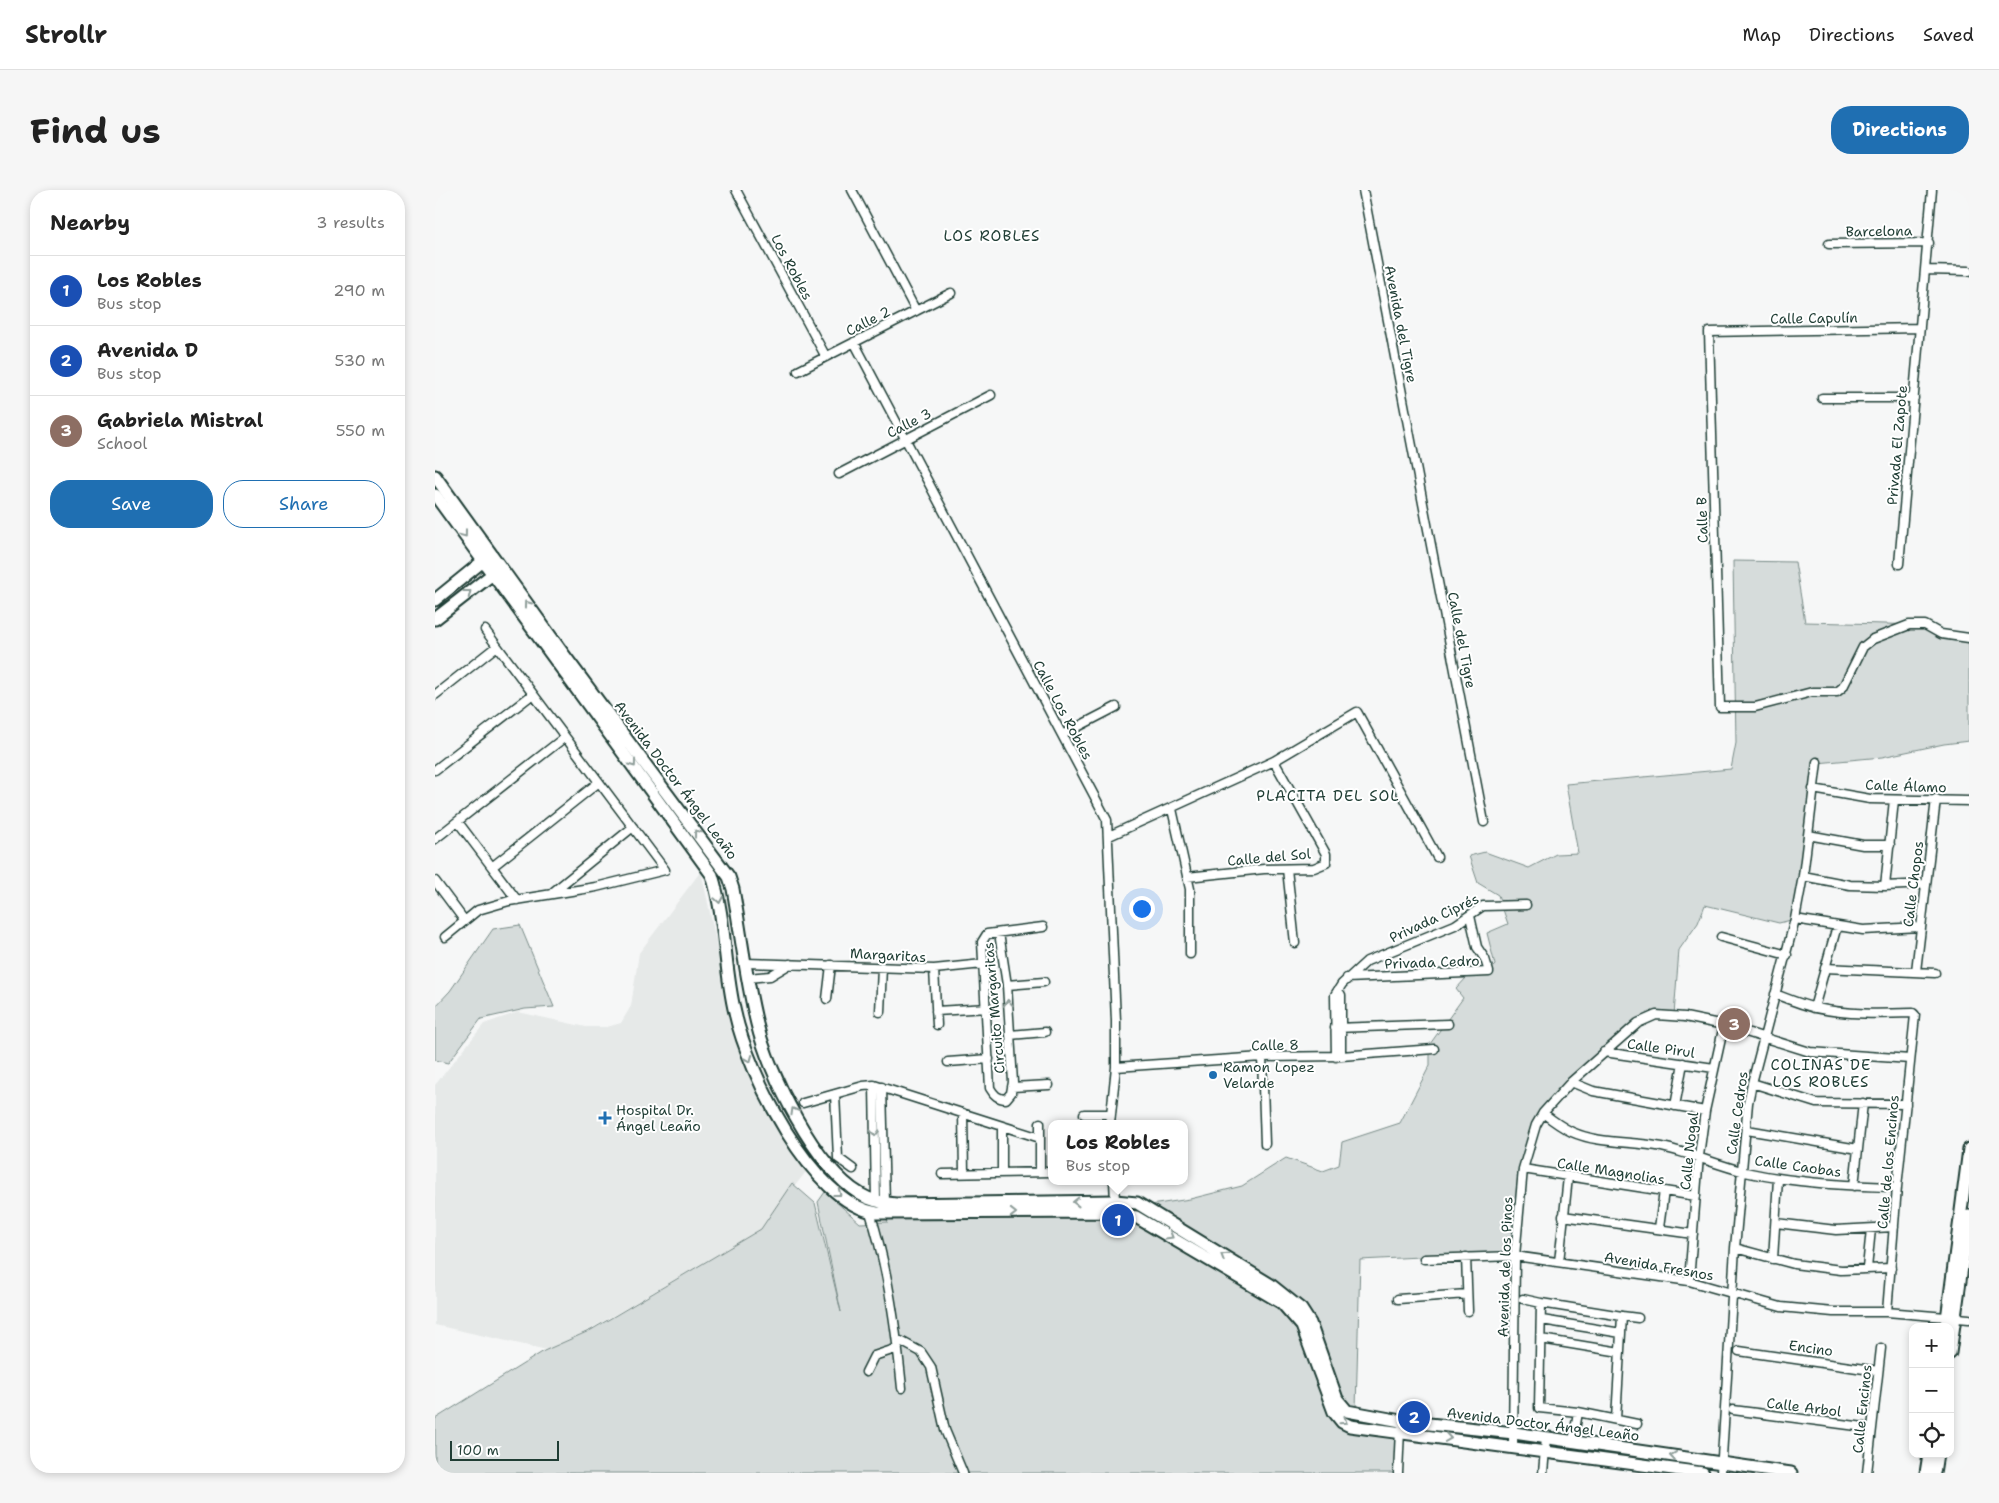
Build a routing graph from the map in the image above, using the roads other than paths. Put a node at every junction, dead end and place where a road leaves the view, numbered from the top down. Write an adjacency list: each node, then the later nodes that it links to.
1 (736, 190): 14 (street, Los Robles)
2 (852, 190): 10 (street)
3 (1363, 190): 20 (street, Avenida del Tigre)
4 (1933, 190): 5 (street, Privada El Zapote)
5 (1929, 243): 6 (street, Barcelona); 7 (street, Privada El Zapote)
6 (1829, 244)
7 (1925, 270): 8 (street); 11 (street, Privada El Zapote)
8 (1969, 271)
9 (951, 292): 10 (street, Calle 2)
10 (916, 310): 13 (street, Calle 2)
11 (1920, 328): 12 (street, Calle Capulín); 18 (street, Privada El Zapote)
12 (1709, 332): 30 (street, Calle B)
13 (854, 342): 14 (street, Calle 2); 19 (street, Calle Los Robles)
14 (826, 357): 15 (street, Calle 2)
15 (798, 371)
16 (991, 395): 19 (street, Calle 3)
17 (1822, 398): 18 (street)
18 (1914, 398): 25 (street, Privada El Zapote)
19 (905, 440): 21 (street, Calle 3); 35 (street, Calle Los Robles)
20 (1415, 463): 47 (street, Calle del Tigre)
21 (839, 474)
22 (436, 480): 24 (street, Avenida Doctor Ángel Leaño)
23 (435, 495): 24 (street, Avenida Doctor Ángel Leaño, one-way to 24)
24 (488, 558): 26 (street, Avenida Doctor Ángel Leaño); 27 (street)
25 (1899, 564)
26 (497, 570): 28 (street, one-way to 26); 76 (street, Avenida Doctor Ángel Leaño, one-way to 26); 156 (street, Avenida Doctor Ángel Leaño, one-way to 156)
27 (435, 600)
28 (435, 619)
29 (485, 630): 31 (street)
30 (1969, 638)
31 (497, 646): 32 (street); 33 (street)
32 (533, 694): 36 (street); 39 (street)
33 (435, 695)
34 (1116, 707): 35 (street)
35 (1062, 735): 49 (street, Calle Los Robles)
36 (565, 737): 40 (street); 46 (street)
37 (1274, 760): 45 (street); 53 (street); 55 (street, Calle del Sol)
38 (1817, 762): 41 (street, Calle Cedros)
39 (435, 770)
40 (599, 782): 48 (street); 54 (street)
41 (1813, 789): 43 (street, Calle Álamo); 50 (street, Calle Cedros)
42 (1936, 799): 43 (street, Calle Álamo); 44 (street, Calle Álamo); 59 (street, Calle Chopos)
43 (1894, 800): 52 (street)
44 (1969, 801)
45 (1171, 809): 49 (street); 57 (street)
46 (458, 822): 51 (street); 54 (street)
47 (1485, 822)
48 (633, 827): 61 (street); 61 (street)
49 (1109, 836): 110 (street, Calle Los Robles)
50 (1808, 836): 52 (street); 56 (street, Calle Cedros)
51 (435, 840)
52 (1890, 845): 60 (street)
53 (1437, 857)
54 (492, 867): 62 (street)
55 (1287, 869): 57 (street, Calle del Sol); 73 (street)
56 (1803, 876): 60 (street); 65 (street, Calle Cedros)
57 (1187, 877): 74 (street)
58 (435, 881): 66 (street)
59 (1926, 884): 60 (street); 69 (street, Calle Chopos)
60 (1885, 886)
61 (552, 894): 62 (street)
62 (517, 900): 66 (street)
63 (1526, 905): 64 (street, Privada Ciprés)
64 (1470, 916): 86 (street, Privada Ciprés); 86 (street, Privada Cedro)
65 (1795, 919): 67 (street); 75 (street, Calle Cedros)
66 (464, 920): 71 (street)
67 (1837, 926): 69 (street); 81 (street)
68 (1043, 927): 70 (street, Circuito Margaritas)
69 (1920, 927): 83 (street, Calle Chopos)
70 (999, 933): 78 (street, Circuito Margaritas); 88 (street, Circuito Margaritas)
71 (445, 937)
72 (1721, 937): 75 (street)
73 (1295, 943)
74 (1190, 954)
75 (1787, 955): 89 (street, Calle Cedros)
76 (745, 963): 77 (street, Margaritas); 85 (street, Avenida Doctor Ángel Leaño)
77 (790, 964): 79 (street, Margaritas); 85 (street)
78 (983, 964): 82 (street, Margaritas); 91 (street, Circuito Margaritas)
79 (831, 965): 80 (street, Margaritas); 90 (street)
80 (882, 967): 82 (street, Margaritas); 94 (street)
81 (1825, 968): 83 (street); 92 (street)
82 (934, 969): 93 (street)
83 (1916, 971): 84 (street)
84 (1935, 973)
85 (747, 978): 155 (street, Avenida Doctor Ángel Leaño, one-way to 85)
86 (1347, 978): 98 (street, Privada Ciprés)
87 (1045, 982): 88 (street)
88 (1007, 984): 100 (street, Circuito Margaritas, one-way to 88)
89 (1775, 994): 92 (street); 101 (street, Calle Cedros)
90 (827, 999)
91 (987, 1008): 93 (street); 106 (street, Circuito Margaritas)
92 (1814, 1008): 107 (street, Calle de los Encinos)
93 (936, 1011): 96 (street)
94 (880, 1012)
95 (1448, 1024): 98 (street)
96 (937, 1025)
97 (1724, 1025): 101 (street, Avenida de los Pinos); 103 (street, Avenida de los Pinos); 111 (street, Calle Nogal)
98 (1338, 1028): 104 (street, Privada Ciprés)
99 (1045, 1032): 100 (street)
100 (1010, 1035): 117 (street, Circuito Margaritas)
101 (1764, 1039): 107 (street, Avenida de los Pinos); 113 (street, Calle Cedros)
102 (1434, 1049): 104 (street, Calle 8)
103 (1604, 1052): 109 (street, Calle Pirul); 112 (street, Avenida de los Pinos)
104 (1339, 1056): 105 (street, Calle 8)
105 (1262, 1057): 110 (street, Calle 8); 133 (street)
106 (989, 1059): 108 (street); 117 (street, Circuito Margaritas)
107 (1910, 1059): 121 (street, Calle de los Encinos)
108 (948, 1062)
109 (1683, 1063): 111 (street, Calle Pirul); 122 (street, Calle Nogal)
110 (1116, 1067): 127 (street, Calle Los Robles)
111 (1714, 1068): 123 (street, Calle Nogal)
112 (1571, 1082): 122 (street); 125 (street, Avenida de los Pinos)
113 (1752, 1083): 120 (street); 131 (street, Calle Cedros)
114 (874, 1085): 116 (street); 118 (street); 142 (street, one-way to 142)
115 (1049, 1085): 117 (street)
116 (883, 1087): 124 (street); 145 (street)
117 (1012, 1087)
118 (835, 1094): 119 (street); 137 (street)
119 (803, 1103)
120 (1863, 1103): 121 (street); 134 (street)
121 (1906, 1104): 151 (street, Calle de los Encinos)
122 (1675, 1106): 123 (street)
123 (1705, 1111): 136 (street, Calle Nogal)
124 (963, 1113): 130 (street); 143 (street)
125 (1543, 1113): 136 (street, Calle Caobas); 138 (street, Avenida de los Pinos)
126 (1084, 1114): 127 (street)
127 (1110, 1114): 128 (street, Calle Los Robles)
128 (1110, 1120)
129 (1040, 1123): 132 (street)
130 (1002, 1126): 132 (street); 144 (street)
131 (1747, 1130): 134 (street); 139 (street, Calle Cedros)
132 (1040, 1138): 140 (street)
133 (1265, 1144)
134 (1858, 1149): 150 (street)
135 (1969, 1149): 184 (street)
136 (1699, 1156): 139 (street, Calle Caobas); 153 (street, Calle Nogal)
137 (853, 1169)
138 (1523, 1169): 147 (street, Calle Magnolias); 165 (street, Avenida de los Pinos)
139 (1742, 1171): 148 (street, Calle Caobas); 164 (street, Calle Cedros)
140 (1040, 1172): 141 (street); 144 (street)
141 (1048, 1172)
142 (875, 1173): 145 (street); 155 (street)
143 (964, 1173): 144 (street); 146 (street)
144 (1002, 1173)
145 (885, 1174): 155 (street)
146 (942, 1174)
147 (1568, 1177): 152 (street, Calle Magnolias); 157 (street)
148 (1778, 1179): 150 (street, Calle Caobas); 159 (street)
149 (1114, 1185): 154 (street)
150 (1854, 1186): 151 (street, Calle Caobas)
151 (1897, 1187): 160 (street, Calle de los Encinos)
152 (1664, 1191): 153 (street, Calle Magnolias); 161 (street, Calle Nogal)
153 (1696, 1196): 163 (street, Calle Nogal)
154 (1115, 1201): 155 (street, Avenida Doctor Ángel Leaño, one-way to 155); 196 (street, Avenida Doctor Ángel Leaño, one-way to 154)
155 (881, 1202)
156 (870, 1212): 187 (street); 200 (street, Avenida Doctor Ángel Leaño, one-way to 200)
157 (1563, 1216): 161 (street); 169 (street)
158 (1969, 1216): 184 (street)
159 (1776, 1223): 162 (street); 168 (street)
160 (1894, 1227): 162 (street); 171 (street, Calle de los Encinos)
161 (1659, 1228): 163 (street)
162 (1871, 1229): 170 (street)
163 (1693, 1234): 172 (street, Calle Nogal)
164 (1735, 1248): 168 (street); 173 (street, Calle Cedros)
165 (1515, 1256): 166 (street, Avenida Fresnos); 169 (street, Avenida Fresnos); 202 (street, Avenida de los Pinos)
166 (1466, 1257): 167 (street, Avenida Fresnos); 174 (street)
167 (1424, 1259)
168 (1773, 1259): 170 (street)
169 (1559, 1262): 172 (street, Avenida Fresnos)
170 (1867, 1268): 171 (street)
171 (1891, 1268): 179 (street, Calle de los Encinos)
172 (1689, 1281): 173 (street, Avenida Fresnos)
173 (1733, 1293): 179 (street, Avenida Fresnos); 209 (street, Calle Cedros)
174 (1467, 1294): 175 (street); 178 (street)
175 (1398, 1299)
176 (1523, 1299): 177 (street)
177 (1541, 1303): 180 (street); 183 (street)
178 (1468, 1311)
179 (1887, 1312): 184 (street, Avenida Fresnos)
180 (1622, 1316): 181 (street); 185 (street)
181 (1638, 1318)
182 (1969, 1319): 184 (street, Avenida Fresnos)
183 (1541, 1320): 185 (street); 186 (street)
184 (1949, 1320)
185 (1621, 1333): 190 (street)
186 (1541, 1339): 190 (street); 195 (street)
187 (898, 1344): 192 (street); 193 (street); 211 (street)
188 (1881, 1348): 191 (street, Calle Encinos)
189 (1739, 1351): 191 (street, Encino)
190 (1619, 1352): 197 (street)
191 (1878, 1371): 201 (street, Calle Encinos)
192 (866, 1372)
193 (902, 1388)
194 (1733, 1410): 201 (street, Calle Arbol)
195 (1578, 1412): 197 (street); 204 (street)
196 (1366, 1415): 199 (street, Avenida Doctor Ángel Leaño); 200 (street)
197 (1616, 1420): 198 (street)
198 (1637, 1424)
199 (1401, 1426): 200 (street, Avenida Doctor Ángel Leaño); 202 (street, Avenida Doctor Ángel Leaño); 205 (street, Avenida Doctor Ángel Leaño, one-way to 205); 212 (street)
200 (1365, 1428)
201 (1872, 1428): 216 (street, Calle Encinos)
202 (1514, 1434): 203 (street, Avenida Doctor Ángel Leaño); 205 (street, Avenida de los Pinos)
203 (1547, 1438): 204 (street, Avenida Doctor Ángel Leaño); 206 (street)
204 (1573, 1442): 209 (street, Avenida Doctor Ángel Leaño, one-way to 204)
205 (1513, 1447): 206 (street, Avenida Doctor Ángel Leaño)
206 (1545, 1452): 210 (street, Avenida Doctor Ángel Leaño); 213 (street)
207 (1928, 1458): 217 (street)
208 (1936, 1458): 218 (street)
209 (1721, 1468): 215 (street, Avenida Doctor Ángel Leaño)
210 (1681, 1471): 214 (street, Avenida Doctor Ángel Leaño)
211 (963, 1473)
212 (1398, 1473)
213 (1543, 1473)
214 (1703, 1473)
215 (1791, 1473)
216 (1867, 1473)
217 (1926, 1473)
218 (1934, 1473)

